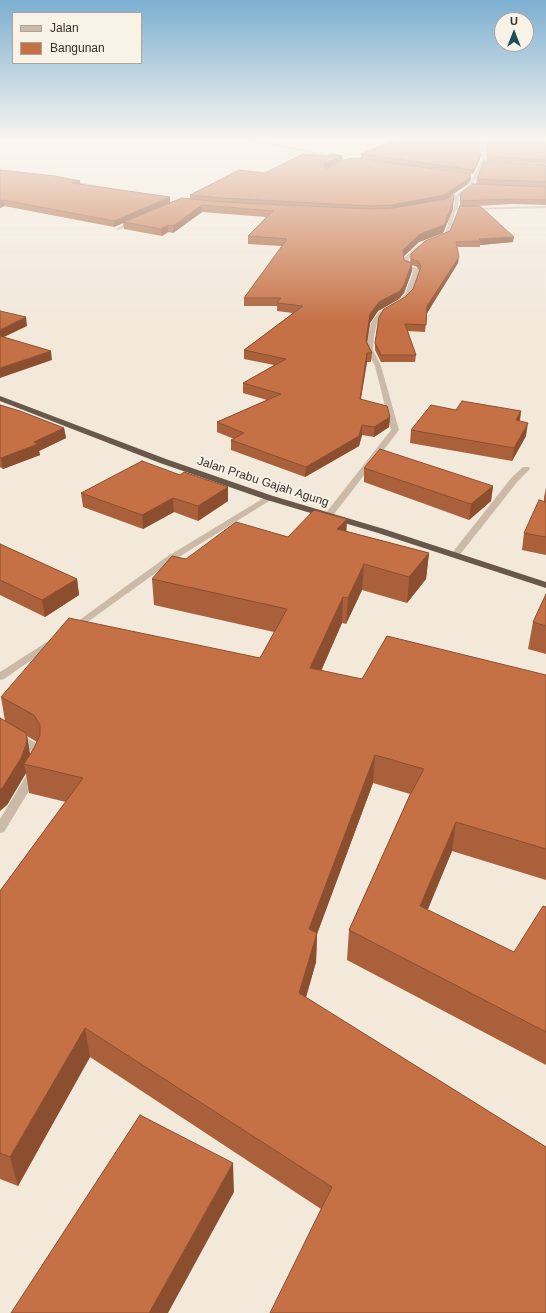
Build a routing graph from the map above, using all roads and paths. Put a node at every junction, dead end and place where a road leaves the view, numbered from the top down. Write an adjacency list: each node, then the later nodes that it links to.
1 (452, 199): 3 (street)
2 (457, 199): 5 (street)
3 (438, 205)
4 (546, 207): 5 (street)
5 (456, 209): 11 (street)
6 (138, 220): 7 (street)
7 (117, 230)
8 (0, 398): 10 (highway, Jalan Prabu Gajah Agung)
9 (526, 469): 12 (street)
10 (270, 498): 11 (highway, Jalan Prabu Gajah Agung); 14 (street)
11 (328, 516): 12 (highway, Jalan Prabu Gajah Agung)
12 (455, 555): 13 (highway, Jalan Prabu Gajah Agung)
13 (546, 585)
14 (0, 677)
15 (0, 728): 16 (street)
16 (0, 829)

